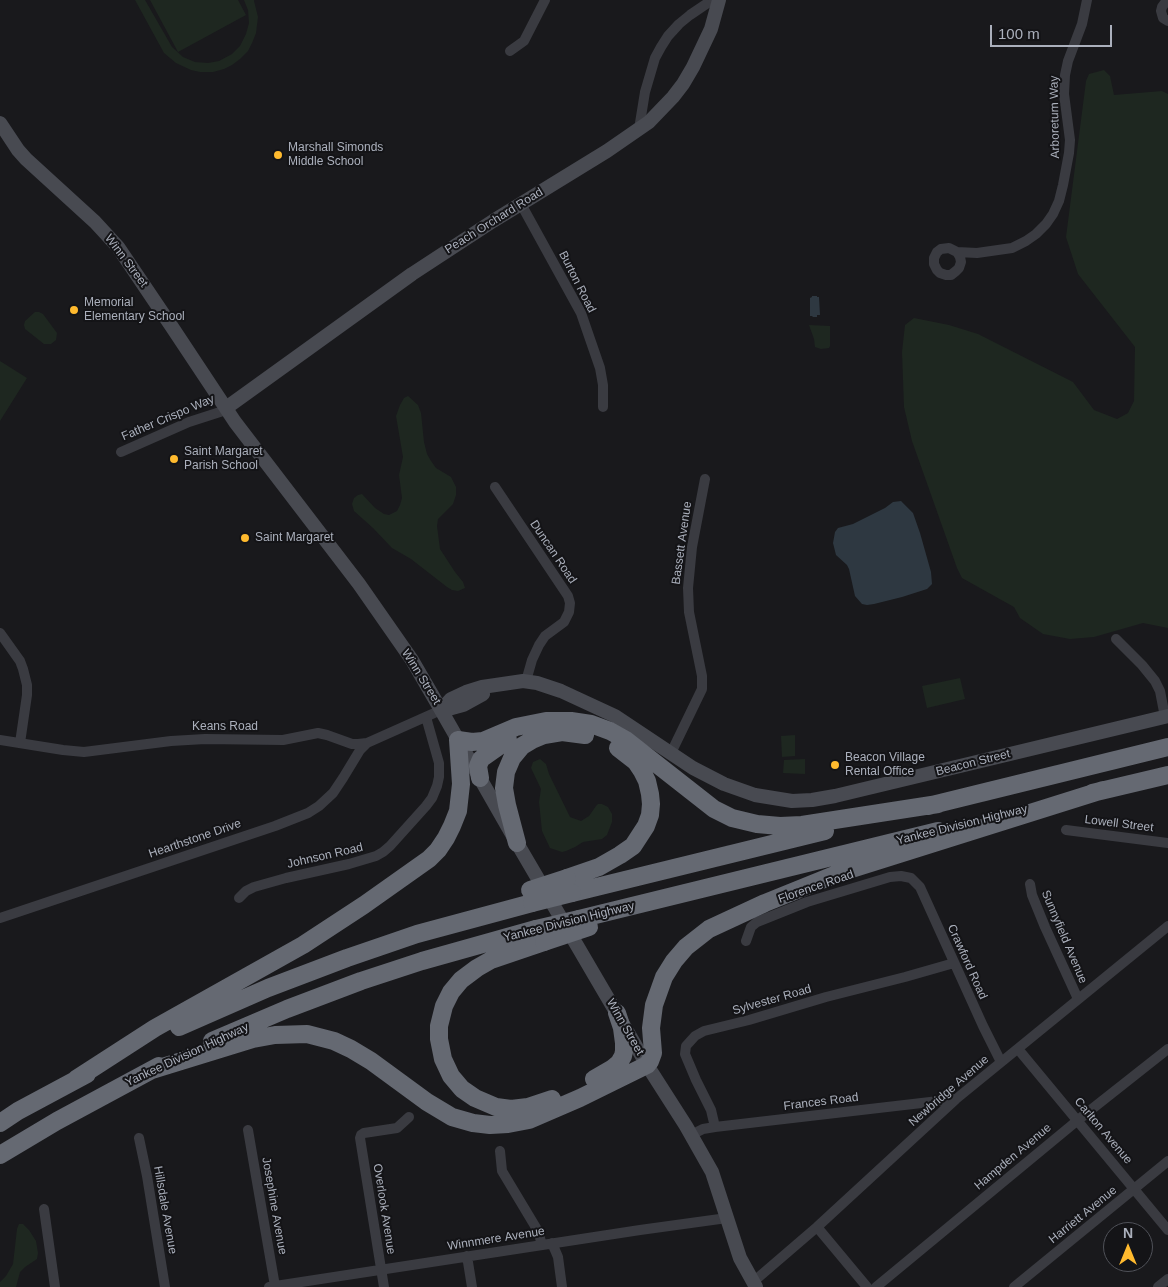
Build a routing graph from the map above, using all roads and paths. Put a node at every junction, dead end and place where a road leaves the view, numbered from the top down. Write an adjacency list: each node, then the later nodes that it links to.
1 (545, 0): 7 (street)
2 (712, 0): 9 (street)
3 (719, 0): 9 (street, Peach Orchard Road)
4 (1087, 0): 12 (street, Arboretum Way)
5 (1167, 0): 6 (street)
6 (1168, 21)
7 (510, 51)
8 (0, 123): 10 (street, Winn Street)
9 (639, 129): 11 (street, Peach Orchard Road)
10 (6, 140): 14 (street, Winn Street)
11 (521, 204): 13 (street, Burton Road); 14 (street, Peach Orchard Road)
12 (957, 252)
13 (603, 407)
14 (226, 408): 15 (street, Father Crispo Way); 22 (street, Winn Street)
15 (121, 452)
16 (705, 479): 31 (street, Bassett Avenue)
17 (495, 487): 20 (street, Duncan Road)
18 (0, 633): 29 (street)
19 (1116, 639): 21 (street)
20 (526, 681): 22 (street, Beacon Street); 31 (street, Beacon Street)
21 (1164, 695): 23 (street)
22 (442, 710): 24 (street, Keans Road); 27 (street, Winn Street)
23 (1166, 716): 31 (street, Beacon Street)
24 (426, 717): 28 (street, Keans Road); 42 (street, Johnson Road)
25 (546, 721): 27 (highway); 33 (highway); 35 (highway)
26 (0, 740): 29 (street, Keans Road)
27 (458, 740): 33 (street, Winn Street); 55 (highway)
28 (367, 742): 29 (street, Keans Road); 43 (street, Hearthstone Drive)
29 (20, 743)
30 (1168, 747): 35 (highway, Yankee Division Highway)
31 (671, 753)
32 (1168, 775): 34 (highway, Yankee Division Highway)
33 (480, 778): 37 (street, Winn Street)
34 (1103, 790): 45 (highway, Yankee Division Highway, bridge); 53 (highway)
35 (938, 804): 41 (highway, Yankee Division Highway)
36 (1066, 830): 38 (street, Lowell Street)
37 (517, 843): 41 (highway); 49 (street, Winn Street)
38 (1168, 843)
39 (906, 877): 46 (street, Florence Road); 47 (street, Crawford Road)
40 (1030, 884): 48 (street, Sunnyfield Avenue)
41 (569, 886): 55 (highway, bridge)
42 (239, 898)
43 (0, 918)
44 (1168, 926): 48 (street, Newbridge Avenue)
45 (540, 936): 49 (highway); 54 (highway, Yankee Division Highway)
46 (746, 941)
47 (954, 963): 52 (street, Crawford Road); 60 (street, Sylvester Road)
48 (1078, 999): 51 (street, Newbridge Avenue)
49 (617, 1013): 53 (street, Winn Street)
50 (1168, 1048): 58 (street, Hampden Avenue)
51 (1018, 1049): 52 (street, Newbridge Avenue); 58 (street, Carlton Avenue)
52 (1000, 1062): 56 (street, Newbridge Avenue)
53 (647, 1065): 54 (highway); 62 (street, Winn Street)
54 (150, 1071): 65 (highway, Yankee Division Highway)
55 (76, 1079): 59 (highway)
56 (956, 1099): 60 (street, Frances Road); 70 (street, Newbridge Avenue)
57 (409, 1118): 74 (street, Overlook Avenue)
58 (1078, 1120): 67 (street, Carlton Avenue); 84 (street, Hampden Avenue)
59 (0, 1123)
60 (715, 1127): 62 (street, Frances Road)
61 (248, 1130): 77 (street, Josephine Avenue)
62 (691, 1135): 69 (street, Winn Street)
63 (139, 1138): 79 (street, Hillsdale Avenue)
64 (500, 1151): 72 (street)
65 (0, 1155)
66 (1168, 1161): 67 (street, Harriett Avenue)
67 (1134, 1189): 71 (street, Carlton Avenue); 85 (street, Harriett Avenue)
68 (44, 1209): 78 (street)
69 (727, 1218): 72 (street, Winnmere Avenue); 76 (street, Winn Street)
70 (817, 1227): 76 (street, Newbridge Avenue); 83 (street)
71 (1168, 1230)
72 (547, 1244): 73 (street, Winnmere Avenue); 82 (street)
73 (468, 1256): 74 (street, Winnmere Avenue); 81 (street)
74 (381, 1270): 77 (street, Winnmere Avenue); 80 (street, Overlook Avenue)
75 (1168, 1279): 86 (street)
76 (754, 1284)
77 (272, 1286)
78 (55, 1287)
79 (165, 1287)
80 (384, 1287)
81 (472, 1287)
82 (562, 1287)
83 (866, 1287)
84 (876, 1287)
85 (1014, 1287)
86 (1158, 1287)

